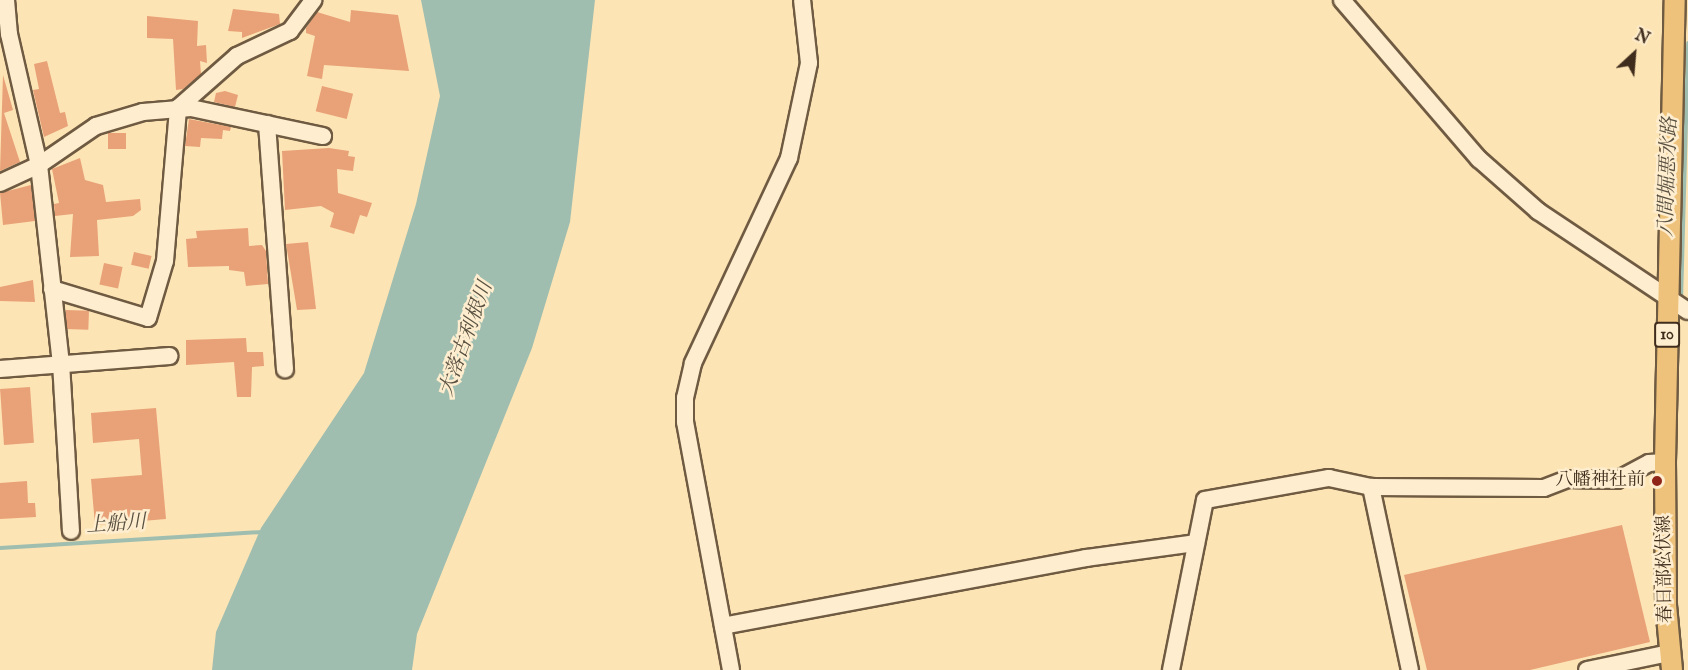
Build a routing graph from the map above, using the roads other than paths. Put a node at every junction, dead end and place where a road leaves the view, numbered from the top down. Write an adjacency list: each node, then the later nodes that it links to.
1 (6, 0): 9 (street)
2 (313, 0): 6 (street)
3 (802, 0): 22 (street)
4 (1342, 0): 12 (street)
5 (1675, 0): 12 (main road, 春日部松伏線 / 10)
6 (178, 108): 7 (street); 9 (street); 11 (street)
7 (267, 124): 8 (street); 17 (street)
8 (323, 136)
9 (39, 165): 10 (street); 11 (street)
10 (0, 183)
11 (52, 289): 15 (street)
12 (1668, 300): 13 (street); 18 (main road, 春日部松伏線 / 10)
13 (1688, 311)
14 (170, 356): 15 (street)
15 (61, 363): 16 (street); 20 (street)
16 (0, 369)
17 (285, 369)
18 (1665, 462): 19 (street); 23 (main road, 春日部松伏線 / 10)
19 (1371, 487): 21 (street); 26 (street)
20 (71, 531)
21 (1196, 543): 22 (street); 25 (street)
22 (723, 626): 24 (street)
23 (1670, 661): 27 (street)
24 (731, 670)
25 (1171, 670)
26 (1410, 670)
27 (1587, 670)

